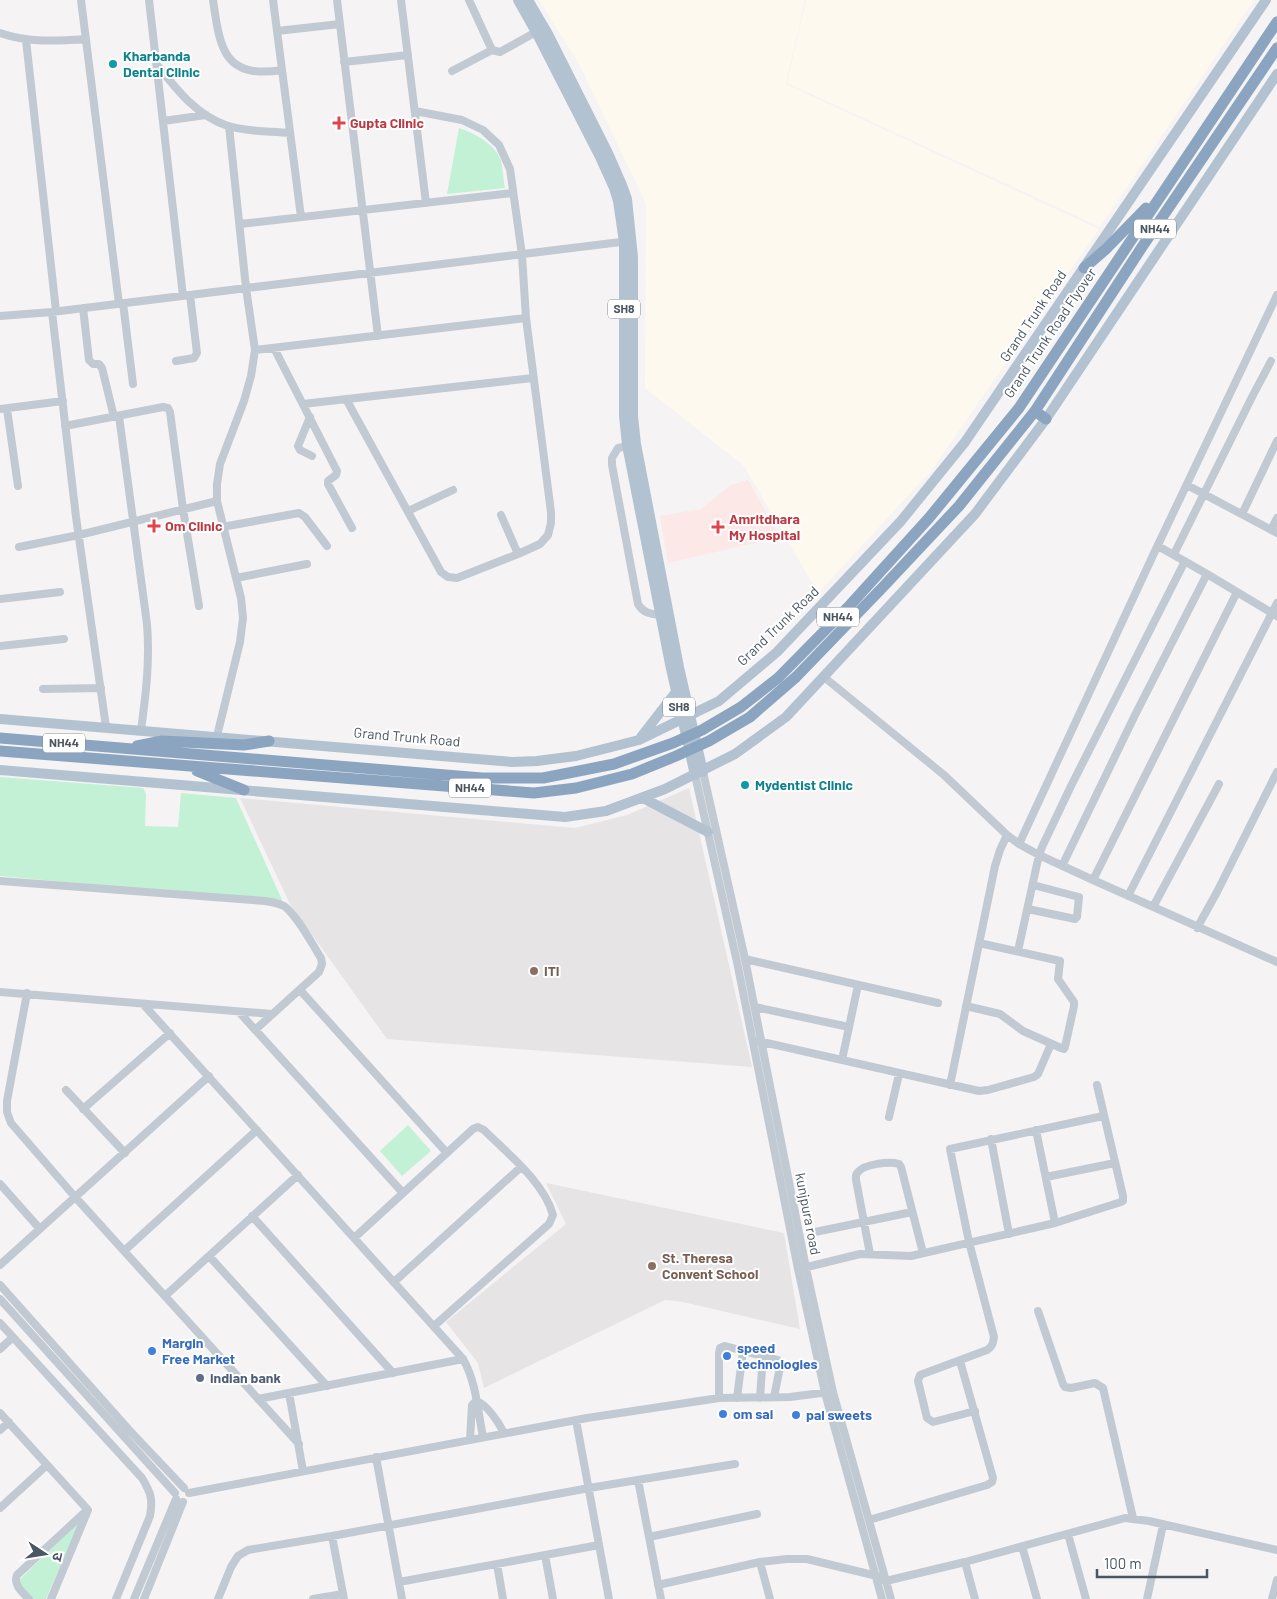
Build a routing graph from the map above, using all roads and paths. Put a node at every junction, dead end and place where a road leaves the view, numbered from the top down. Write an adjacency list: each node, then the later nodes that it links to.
1 (81, 0): 16 (street)
2 (149, 0): 22 (street)
3 (213, 0): 23 (street)
4 (273, 0): 13 (street)
5 (337, 0): 12 (street)
6 (401, 0): 20 (street)
7 (469, 0): 19 (street)
8 (518, 0): 15 (main road, SH8)
9 (528, 0): 15 (main road, SH8)
10 (1266, 0): 39 (main road, Grand Trunk Road)
11 (1277, 22): 32 (highway, NH44)
12 (340, 24): 13 (street); 21 (street)
13 (277, 31): 23 (street)
14 (0, 34): 17 (street)
15 (541, 35): 19 (street); 37 (main road, SH8)
16 (86, 39): 17 (street); 44 (street)
17 (26, 40): 46 (street)
18 (1277, 48): 60 (highway, NH44)
19 (492, 50): 24 (street)
20 (408, 55): 21 (street); 26 (street)
21 (344, 62): 34 (street)
22 (157, 64): 27 (street); 28 (street)
23 (282, 70): 30 (street)
24 (452, 71)
25 (1277, 74): 63 (main road)
26 (415, 112): 31 (street); 33 (street)
27 (206, 115): 28 (street); 29 (street)
28 (163, 121): 42 (street)
29 (229, 126): 30 (street); 36 (street)
30 (290, 133): 35 (street)
31 (513, 193): 33 (street); 38 (street)
32 (1162, 193): 39 (highway); 113 (highway, Grand Trunk Road Flyover / NH44)
33 (426, 203): 34 (street)
34 (363, 210): 35 (street); 40 (street)
35 (301, 217): 36 (street)
36 (240, 224): 41 (street)
37 (628, 242): 38 (street); 66 (main road, SH8)
38 (522, 255): 40 (street); 48 (street)
39 (1084, 268): 105 (main road, Grand Trunk Road)
40 (370, 273): 41 (street); 49 (street)
41 (246, 288): 42 (street); 51 (street)
42 (186, 295): 44 (street); 52 (street)
43 (1277, 295): 68 (street)
44 (121, 303): 45 (street); 55 (street)
45 (82, 308): 46 (street); 61 (street)
46 (54, 312): 47 (street); 57 (street)
47 (0, 316)
48 (526, 318): 49 (street); 54 (street)
49 (378, 336): 50 (street)
50 (274, 348): 51 (street); 58 (street)
51 (255, 350): 72 (street)
52 (176, 361)
53 (1271, 361): 71 (street)
54 (534, 378): 56 (street); 86 (street)
55 (133, 384)
56 (346, 399): 58 (street); 74 (street)
57 (63, 402): 59 (street); 64 (street)
58 (303, 404): 62 (street)
59 (4, 409): 69 (street)
60 (1035, 411): 63 (highway); 115 (highway, NH44)
61 (116, 416): 64 (street); 73 (street); 78 (street)
62 (310, 417): 67 (street); 80 (street)
63 (1046, 419): 101 (main road)
64 (66, 426): 82 (street)
65 (1277, 442): 75 (street)
66 (632, 445): 98 (main road, SH8); 98 (street); 105 (main road, SH8)
67 (312, 456)
68 (1187, 485): 71 (street); 84 (street)
69 (18, 486)
70 (453, 490): 74 (street)
71 (1205, 493): 75 (street); 87 (street)
72 (217, 501): 73 (street); 79 (street)
73 (183, 510): 78 (street); 96 (street)
74 (408, 512): 86 (street)
75 (1242, 514): 81 (street)
76 (501, 515): 86 (street)
77 (1277, 518): 81 (street)
78 (132, 522): 82 (street); 108 (street)
79 (222, 527): 83 (street); 91 (street)
80 (352, 528)
81 (1274, 532)
82 (79, 535): 85 (street); 102 (street)
83 (327, 546)
84 (1158, 546): 87 (street); 124 (street)
85 (19, 548)
86 (518, 554)
87 (1174, 554): 88 (street)
88 (1185, 560): 90 (street); 125 (street)
89 (307, 564): 91 (street)
90 (1207, 574): 93 (street); 126 (street)
91 (236, 578): 109 (street)
92 (60, 592): 94 (street)
93 (1237, 592): 97 (street); 127 (street)
94 (0, 599)
95 (1277, 603): 97 (street)
96 (199, 606)
97 (1275, 614): 130 (street)
98 (660, 616): 104 (main road, SH8)
99 (64, 639): 100 (street)
100 (0, 646)
101 (824, 677): 118 (main road); 123 (street)
102 (101, 688): 103 (street); 107 (street)
103 (42, 689)
104 (676, 692): 105 (main road, SH8); 112 (main road)
105 (686, 718): 112 (main road, Grand Trunk Road); 118 (main road, SH8)
106 (0, 719): 107 (main road, Grand Trunk Road)
107 (106, 727): 108 (main road, Grand Trunk Road)
108 (141, 730): 109 (main road, Grand Trunk Road)
109 (216, 736): 111 (main road, Grand Trunk Road)
110 (0, 738): 113 (highway, NH44)
111 (269, 740): 112 (main road, Grand Trunk Road); 113 (highway)
112 (638, 740)
113 (128, 749)
114 (0, 751): 115 (highway, NH44)
115 (181, 766): 120 (highway)
116 (0, 770): 120 (main road)
117 (1277, 772): 133 (street)
118 (699, 773): 121 (main road); 122 (street, kunjpura road)
119 (1219, 784): 131 (street)
120 (244, 790): 121 (main road)
121 (643, 798): 122 (main road)
122 (712, 831): 134 (street, kunjpura road)
123 (1007, 835): 124 (street); 135 (street)
124 (1019, 844): 125 (street)
125 (1038, 855): 126 (street); 129 (street)
126 (1062, 866): 127 (street)
127 (1093, 880): 130 (street)
128 (0, 881): 141 (street)
129 (1033, 884): 132 (street); 132 (street)
130 (1128, 896): 131 (street)
131 (1153, 907): 133 (street)
132 (1028, 908): 136 (street)
133 (1197, 928): 139 (street)
134 (735, 933): 138 (street, kunjpura road); 153 (street, kunjpura road)
135 (979, 943): 136 (street); 146 (street)
136 (1018, 951): 155 (street)
137 (1277, 952): 139 (street)
138 (745, 959): 140 (street); 147 (street, kunjpura road)
139 (1275, 961)
140 (858, 985): 144 (street); 150 (street)
141 (300, 990): 149 (street); 171 (street)
142 (0, 992): 143 (street)
143 (27, 994): 145 (street); 163 (street)
144 (938, 1003)
145 (143, 1004): 148 (street); 152 (street)
146 (966, 1006): 155 (street); 160 (street)
147 (755, 1007): 150 (street); 154 (street, kunjpura road)
148 (239, 1012): 149 (street); 151 (street)
149 (272, 1014): 151 (street)
150 (849, 1027): 156 (street)
151 (255, 1030): 177 (street)
152 (170, 1033): 158 (street); 162 (street)
153 (753, 1040): 154 (street); 193 (street, kunjpura road)
154 (762, 1042): 156 (street); 193 (street, kunjpura road)
155 (1051, 1044): 160 (street)
156 (842, 1060): 157 (street)
157 (899, 1074): 160 (street); 165 (street)
158 (209, 1076): 167 (street); 170 (street)
159 (1097, 1084): 164 (street)
160 (950, 1085)
161 (66, 1090): 162 (street)
162 (83, 1109): 170 (street)
163 (7, 1112): 166 (street); 178 (street)
164 (1103, 1116): 168 (street); 172 (street)
165 (889, 1117)
166 (0, 1118)
167 (258, 1130): 174 (street); 188 (street)
168 (1036, 1130): 169 (street); 175 (street)
169 (991, 1139): 185 (street); 187 (street)
170 (124, 1153): 178 (street)
171 (447, 1153): 173 (street); 177 (street)
172 (1115, 1163): 175 (street); 182 (street)
173 (521, 1168): 194 (street); 202 (street)
174 (298, 1175): 180 (street); 186 (street)
175 (1046, 1177): 182 (street)
176 (0, 1184): 183 (street)
177 (403, 1193): 186 (street)
178 (76, 1198): 183 (street); 188 (street)
179 (912, 1212): 181 (street); 181 (street); 189 (street)
180 (252, 1216): 191 (street); 209 (street)
181 (864, 1222): 184 (street); 190 (street)
182 (1055, 1223): 185 (street)
183 (40, 1229): 192 (street)
184 (815, 1232)
185 (1009, 1234): 187 (street)
186 (354, 1238): 194 (street)
187 (969, 1242): 189 (street); 208 (street)
188 (124, 1251): 196 (street)
189 (923, 1253): 190 (street)
190 (870, 1254): 193 (street)
191 (209, 1256): 196 (street); 210 (street)
192 (0, 1265)
193 (802, 1269): 211 (street, kunjpura road)
194 (394, 1282): 202 (street)
195 (0, 1285): 199 (street)
196 (165, 1296): 217 (street)
197 (0, 1299): 201 (street)
198 (1038, 1311): 239 (street)
199 (31, 1320): 201 (street); 234 (street)
200 (0, 1323): 203 (street)
201 (24, 1326): 235 (street)
202 (434, 1326): 207 (street)
203 (13, 1337): 204 (street); 261 (street)
204 (0, 1349)
205 (743, 1351): 206 (street); 214 (street); 215 (street)
206 (763, 1356): 213 (street); 216 (street)
207 (463, 1359): 209 (street); 218 (street)
208 (960, 1361): 219 (street); 219 (street)
209 (393, 1373): 210 (street)
210 (327, 1386): 212 (street)
211 (829, 1392): 213 (street); 240 (street, kunjpura road); 253 (street, kunjpura road)
212 (289, 1393): 217 (street); 227 (street)
213 (774, 1397): 216 (street)
214 (719, 1398): 215 (street); 221 (street)
215 (737, 1398): 216 (street)
216 (760, 1398)
217 (258, 1399): 227 (street)
218 (476, 1401): 224 (street); 225 (street); 226 (street)
219 (975, 1410): 240 (street)
220 (0, 1413): 222 (street)
221 (576, 1420): 224 (street); 233 (street)
222 (9, 1422): 223 (street); 230 (street)
223 (0, 1430)
224 (504, 1433): 225 (street)
225 (483, 1437): 226 (street)
226 (470, 1440): 228 (street)
227 (298, 1444): 231 (street)
228 (376, 1458): 231 (street); 242 (street)
229 (735, 1464): 232 (street)
230 (47, 1465): 236 (street); 237 (street)
231 (303, 1471): 234 (street)
232 (638, 1480): 233 (street); 245 (street)
233 (589, 1488): 242 (street); 246 (street)
234 (187, 1490): 235 (street); 235 (street)
235 (178, 1498): 262 (street); 263 (street)
236 (0, 1508)
237 (88, 1510): 259 (street); 260 (street)
238 (757, 1514): 245 (street)
239 (1133, 1518): 241 (street); 243 (street)
240 (869, 1520): 255 (street, kunjpura road)
241 (1163, 1524): 248 (street); 277 (street)
242 (389, 1526): 244 (street); 256 (street)
243 (1068, 1534): 247 (street); 276 (street)
244 (332, 1536): 258 (street); 264 (street)
245 (649, 1537): 257 (street)
246 (599, 1545): 249 (street); 269 (street)
247 (1022, 1546): 251 (street); 275 (street)
248 (1277, 1550)
249 (545, 1555): 252 (street); 268 (street)
250 (760, 1562): 253 (street); 257 (street); 271 (street)
251 (965, 1562): 255 (street); 274 (street)
252 (497, 1564): 256 (street); 267 (street)
253 (877, 1576): 255 (street); 272 (street, kunjpura road)
254 (1277, 1580): 278 (street)
255 (886, 1581): 273 (street, kunjpura road)
256 (399, 1582): 266 (street)
257 (658, 1585): 270 (street)
258 (343, 1596): 265 (street)
259 (29, 1599)
260 (51, 1599)
261 (116, 1599)
262 (134, 1599)
263 (144, 1599)
264 (218, 1599)
265 (313, 1599)
266 (402, 1599)
267 (503, 1599)
268 (553, 1599)
269 (609, 1599)
270 (661, 1599)
271 (770, 1599)
272 (882, 1599)
273 (891, 1599)
274 (975, 1599)
275 (1036, 1599)
276 (1086, 1599)
277 (1147, 1599)
278 (1272, 1599)

